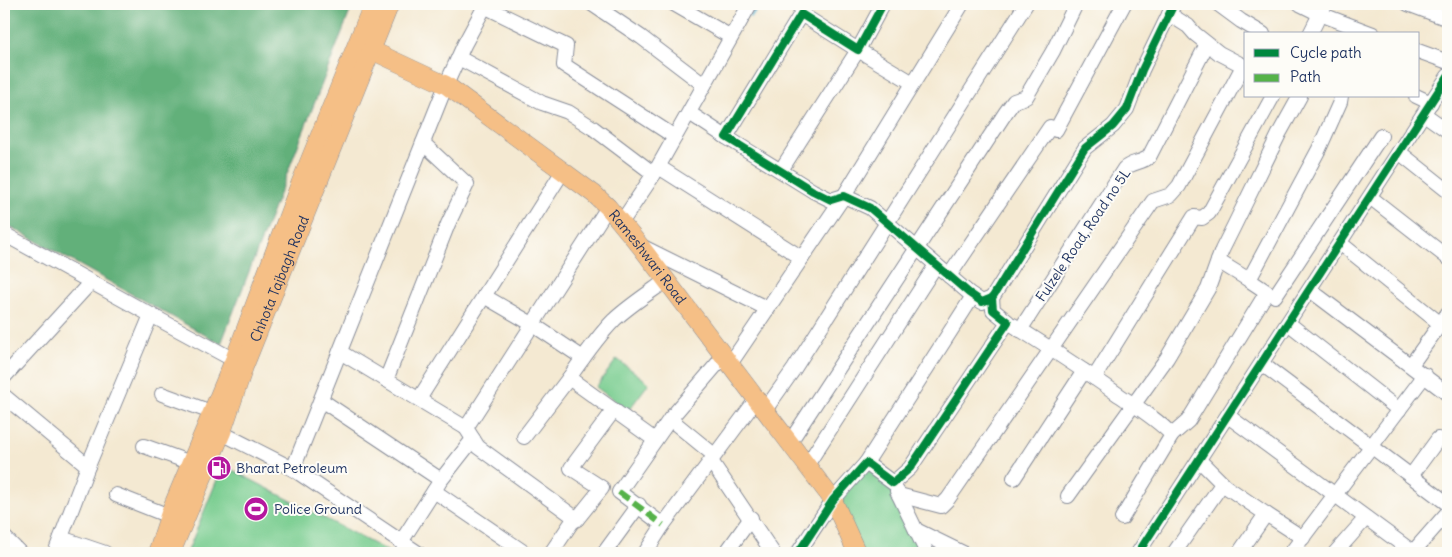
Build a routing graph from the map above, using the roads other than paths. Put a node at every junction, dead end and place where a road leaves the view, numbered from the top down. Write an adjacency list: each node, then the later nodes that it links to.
1 (374, 4): 24 (main road)
2 (390, 4): 24 (main road, Chhota Tajbagh Road)
3 (592, 4): 33 (street)
4 (674, 4): 22 (street)
5 (750, 4): 22 (street)
6 (883, 4): 25 (street)
7 (962, 4): 31 (street)
8 (1026, 4): 53 (street)
9 (1076, 4): 58 (street)
10 (1124, 4): 63 (street)
11 (1218, 4): 19 (street)
12 (1300, 4): 17 (street)
13 (1408, 4): 18 (street)
14 (485, 5): 27 (street); 42 (street)
15 (804, 9): 25 (street); 43 (street)
16 (1171, 9): 23 (street); 71 (street)
17 (1322, 9): 20 (street); 21 (street)
18 (1448, 19)
19 (1259, 32)
20 (1311, 32)
21 (1369, 32)
22 (731, 37): 33 (street)
23 (1208, 44): 29 (street); 79 (street, Fulzele Road, Road no 5L)
24 (364, 48): 32 (main road, Rameshwari Road); 83 (main road); 103 (main road, Chhota Tajbagh Road)
25 (858, 50): 31 (street); 47 (street)
26 (1420, 52): 28 (street)
27 (458, 58): 32 (street); 48 (street)
28 (1448, 62)
29 (1244, 67): 80 (street)
30 (1448, 76): 38 (street)
31 (913, 83): 50 (street)
32 (446, 85): 44 (street); 46 (main road, Rameshwari Road)
33 (704, 85): 42 (street)
34 (1272, 98): 87 (street)
35 (1299, 98): 61 (street)
36 (1341, 98): 65 (street)
37 (1418, 98): 38 (street)
38 (1427, 108): 40 (street); 45 (street)
39 (694, 116): 43 (street)
40 (1448, 131)
41 (1381, 136): 68 (street)
42 (675, 137): 48 (street)
43 (726, 137): 47 (street)
44 (423, 143): 81 (street); 91 (street)
45 (1399, 152): 49 (street); 51 (street)
46 (563, 170): 52 (main road, Rameshwari Road); 69 (street)
47 (781, 170): 50 (street)
48 (658, 172): 54 (street); 59 (street)
49 (1448, 191)
50 (844, 196): 53 (street); 59 (street)
51 (1370, 197): 56 (street); 60 (street)
52 (608, 207): 54 (main road, Rameshwari Road); 77 (street)
53 (887, 222): 58 (street); 97 (street)
54 (621, 223): 57 (main road, Rameshwari Road)
55 (4, 234): 66 (street)
56 (1340, 243): 67 (street); 76 (street)
57 (641, 247): 64 (main road, Rameshwari Road); 72 (street)
58 (917, 250): 62 (street); 109 (street)
59 (802, 258): 72 (street)
60 (1448, 258)
61 (1218, 261): 65 (street); 98 (street)
62 (936, 265): 63 (street); 116 (street)
63 (949, 276): 70 (street)
64 (667, 280): 82 (street); 84 (main road, Rameshwari Road)
65 (1249, 280): 68 (street)
66 (91, 282): 74 (street); 89 (street)
67 (1310, 290): 73 (street); 86 (street)
68 (1271, 294): 73 (street); 105 (street)
69 (484, 296): 77 (street); 95 (street)
70 (973, 296): 71 (street); 115 (street)
71 (992, 298): 75 (street)
72 (768, 309): 84 (street)
73 (1298, 309): 78 (street)
74 (151, 315): 83 (street); 117 (street)
75 (1008, 322): 79 (street); 123 (street)
76 (1445, 322): 86 (street)
77 (532, 324): 82 (street); 104 (street)
78 (1288, 324): 85 (street); 100 (street)
79 (1020, 330): 80 (street)
80 (1052, 349): 87 (street); 123 (street)
81 (340, 352): 91 (street); 96 (street)
82 (583, 358): 90 (street)
83 (234, 360): 103 (main road)
84 (727, 360): 97 (main road, Rameshwari Road); 102 (street)
85 (1262, 364): 101 (street); 111 (street)
86 (1411, 365): 88 (street)
87 (1089, 374): 98 (street); 120 (street)
88 (1425, 375): 93 (street); 100 (street)
89 (4, 377)
90 (569, 378): 99 (street); 106 (street)
91 (386, 380): 95 (street)
92 (162, 394): 103 (street)
93 (1448, 394)
94 (4, 396): 117 (street)
95 (419, 399): 104 (street)
96 (321, 400): 118 (street); 122 (street)
97 (760, 405): 109 (main road, Rameshwari Road); 112 (street)
98 (1134, 405): 105 (street); 126 (street)
99 (614, 410): 108 (street); 136 (street)
100 (1399, 410): 111 (street)
101 (1228, 416): 113 (street); 124 (street)
102 (670, 419): 108 (street); 112 (street)
103 (213, 423): 114 (main road); 118 (street); 147 (main road, Chhota Tajbagh Road)
104 (470, 434): 122 (street); 136 (street)
105 (1172, 435): 134 (street)
106 (524, 437)
107 (1438, 439): 119 (street)
108 (655, 440): 129 (street)
109 (790, 442): 116 (main road, Rameshwari Road)
110 (144, 446): 114 (street)
111 (1371, 447): 119 (street); 124 (street)
112 (712, 458): 133 (street); 137 (street)
113 (1199, 460): 121 (street); 159 (street)
114 (191, 463): 132 (main road)
115 (866, 463): 123 (street); 127 (street)
116 (807, 465): 127 (main road, Rameshwari Road)
117 (88, 466): 140 (street)
118 (294, 469): 142 (street)
119 (1411, 476): 128 (street)
120 (1014, 478)
121 (1222, 484): 131 (street); 160 (street)
122 (437, 485): 142 (street); 149 (street)
123 (896, 489): 138 (street)
124 (1335, 495): 135 (street); 141 (street)
125 (116, 496): 132 (street)
126 (1068, 496)
127 (833, 500): 155 (street); 156 (main road, Rameshwari Road)
128 (1448, 504)
129 (638, 505): 137 (street); 151 (street)
130 (1448, 512): 164 (street)
131 (1266, 514): 141 (street); 161 (street)
132 (169, 516): 146 (main road)
133 (750, 518): 153 (street); 154 (street)
134 (1122, 518)
135 (1366, 518): 163 (street); 164 (street)
136 (577, 519): 150 (street)
137 (663, 525): 152 (street)
138 (916, 530): 157 (street); 158 (street)
139 (4, 537): 143 (street)
140 (61, 538): 144 (street); 145 (street)
141 (1302, 538): 162 (street)
142 (401, 542): 148 (street)
143 (20, 553)
144 (55, 553)
145 (105, 553)
146 (156, 553)
147 (171, 553)
148 (418, 553)
149 (525, 553)
150 (551, 553)
151 (604, 553)
152 (644, 553)
153 (726, 553)
154 (773, 553)
155 (798, 553)
156 (857, 553)
157 (927, 553)
158 (963, 553)
159 (1138, 553)
160 (1174, 553)
161 (1239, 553)
162 (1291, 553)
163 (1335, 553)
164 (1413, 553)

